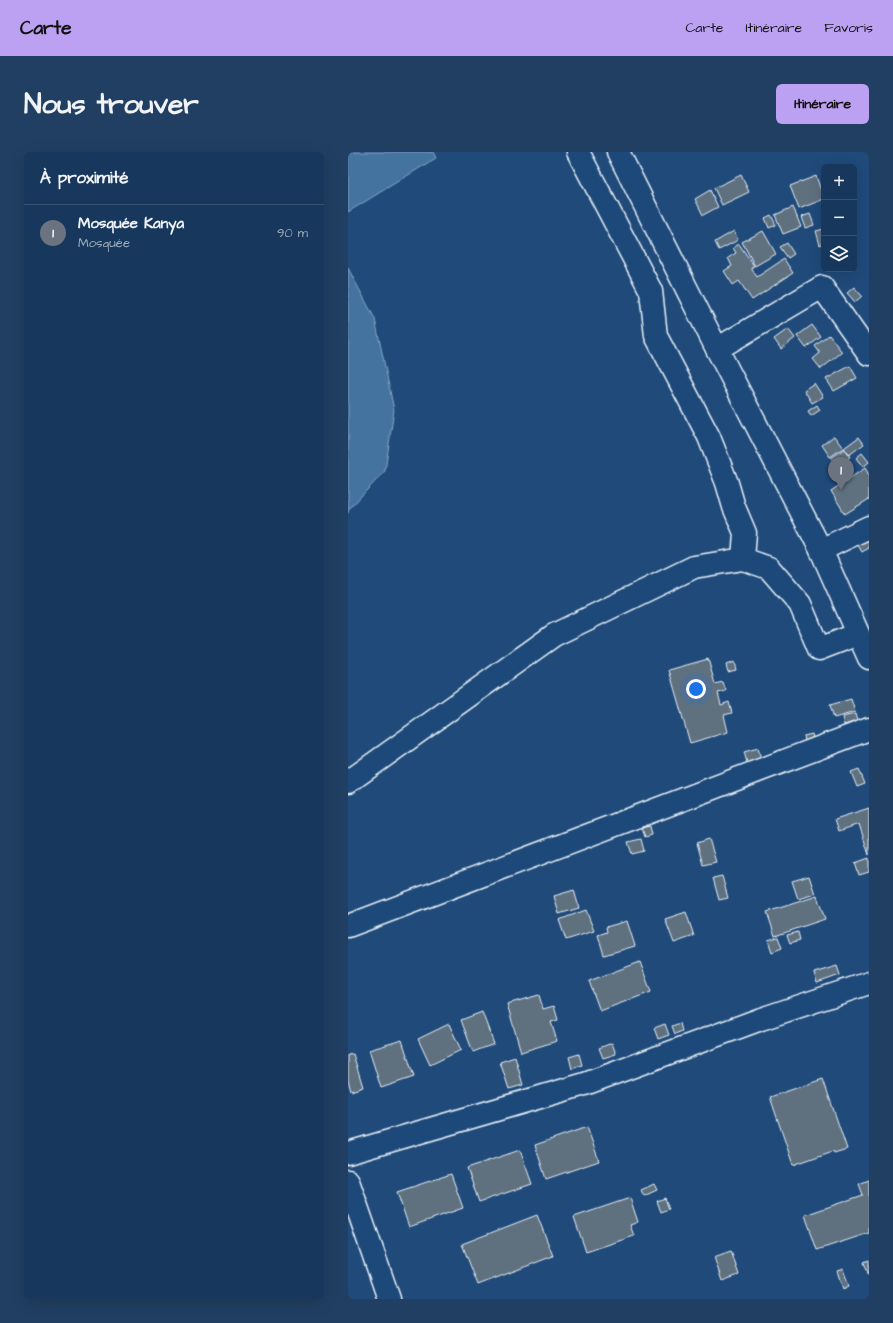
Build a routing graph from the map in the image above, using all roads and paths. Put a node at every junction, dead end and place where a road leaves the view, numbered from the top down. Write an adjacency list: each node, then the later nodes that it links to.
1 (578, 152): 7 (main road)
2 (618, 152): 3 (main road)
3 (718, 349): 4 (main road); 6 (main road)
4 (869, 354)
5 (869, 527): 6 (main road)
6 (821, 550): 8 (main road)
7 (743, 559): 8 (main road); 11 (main road)
8 (858, 634): 9 (main road)
9 (869, 658)
10 (869, 729): 12 (main road)
11 (348, 782)
12 (348, 926)
13 (869, 983): 14 (main road)
14 (348, 1153)
15 (348, 1181): 16 (main road)
16 (389, 1299)

